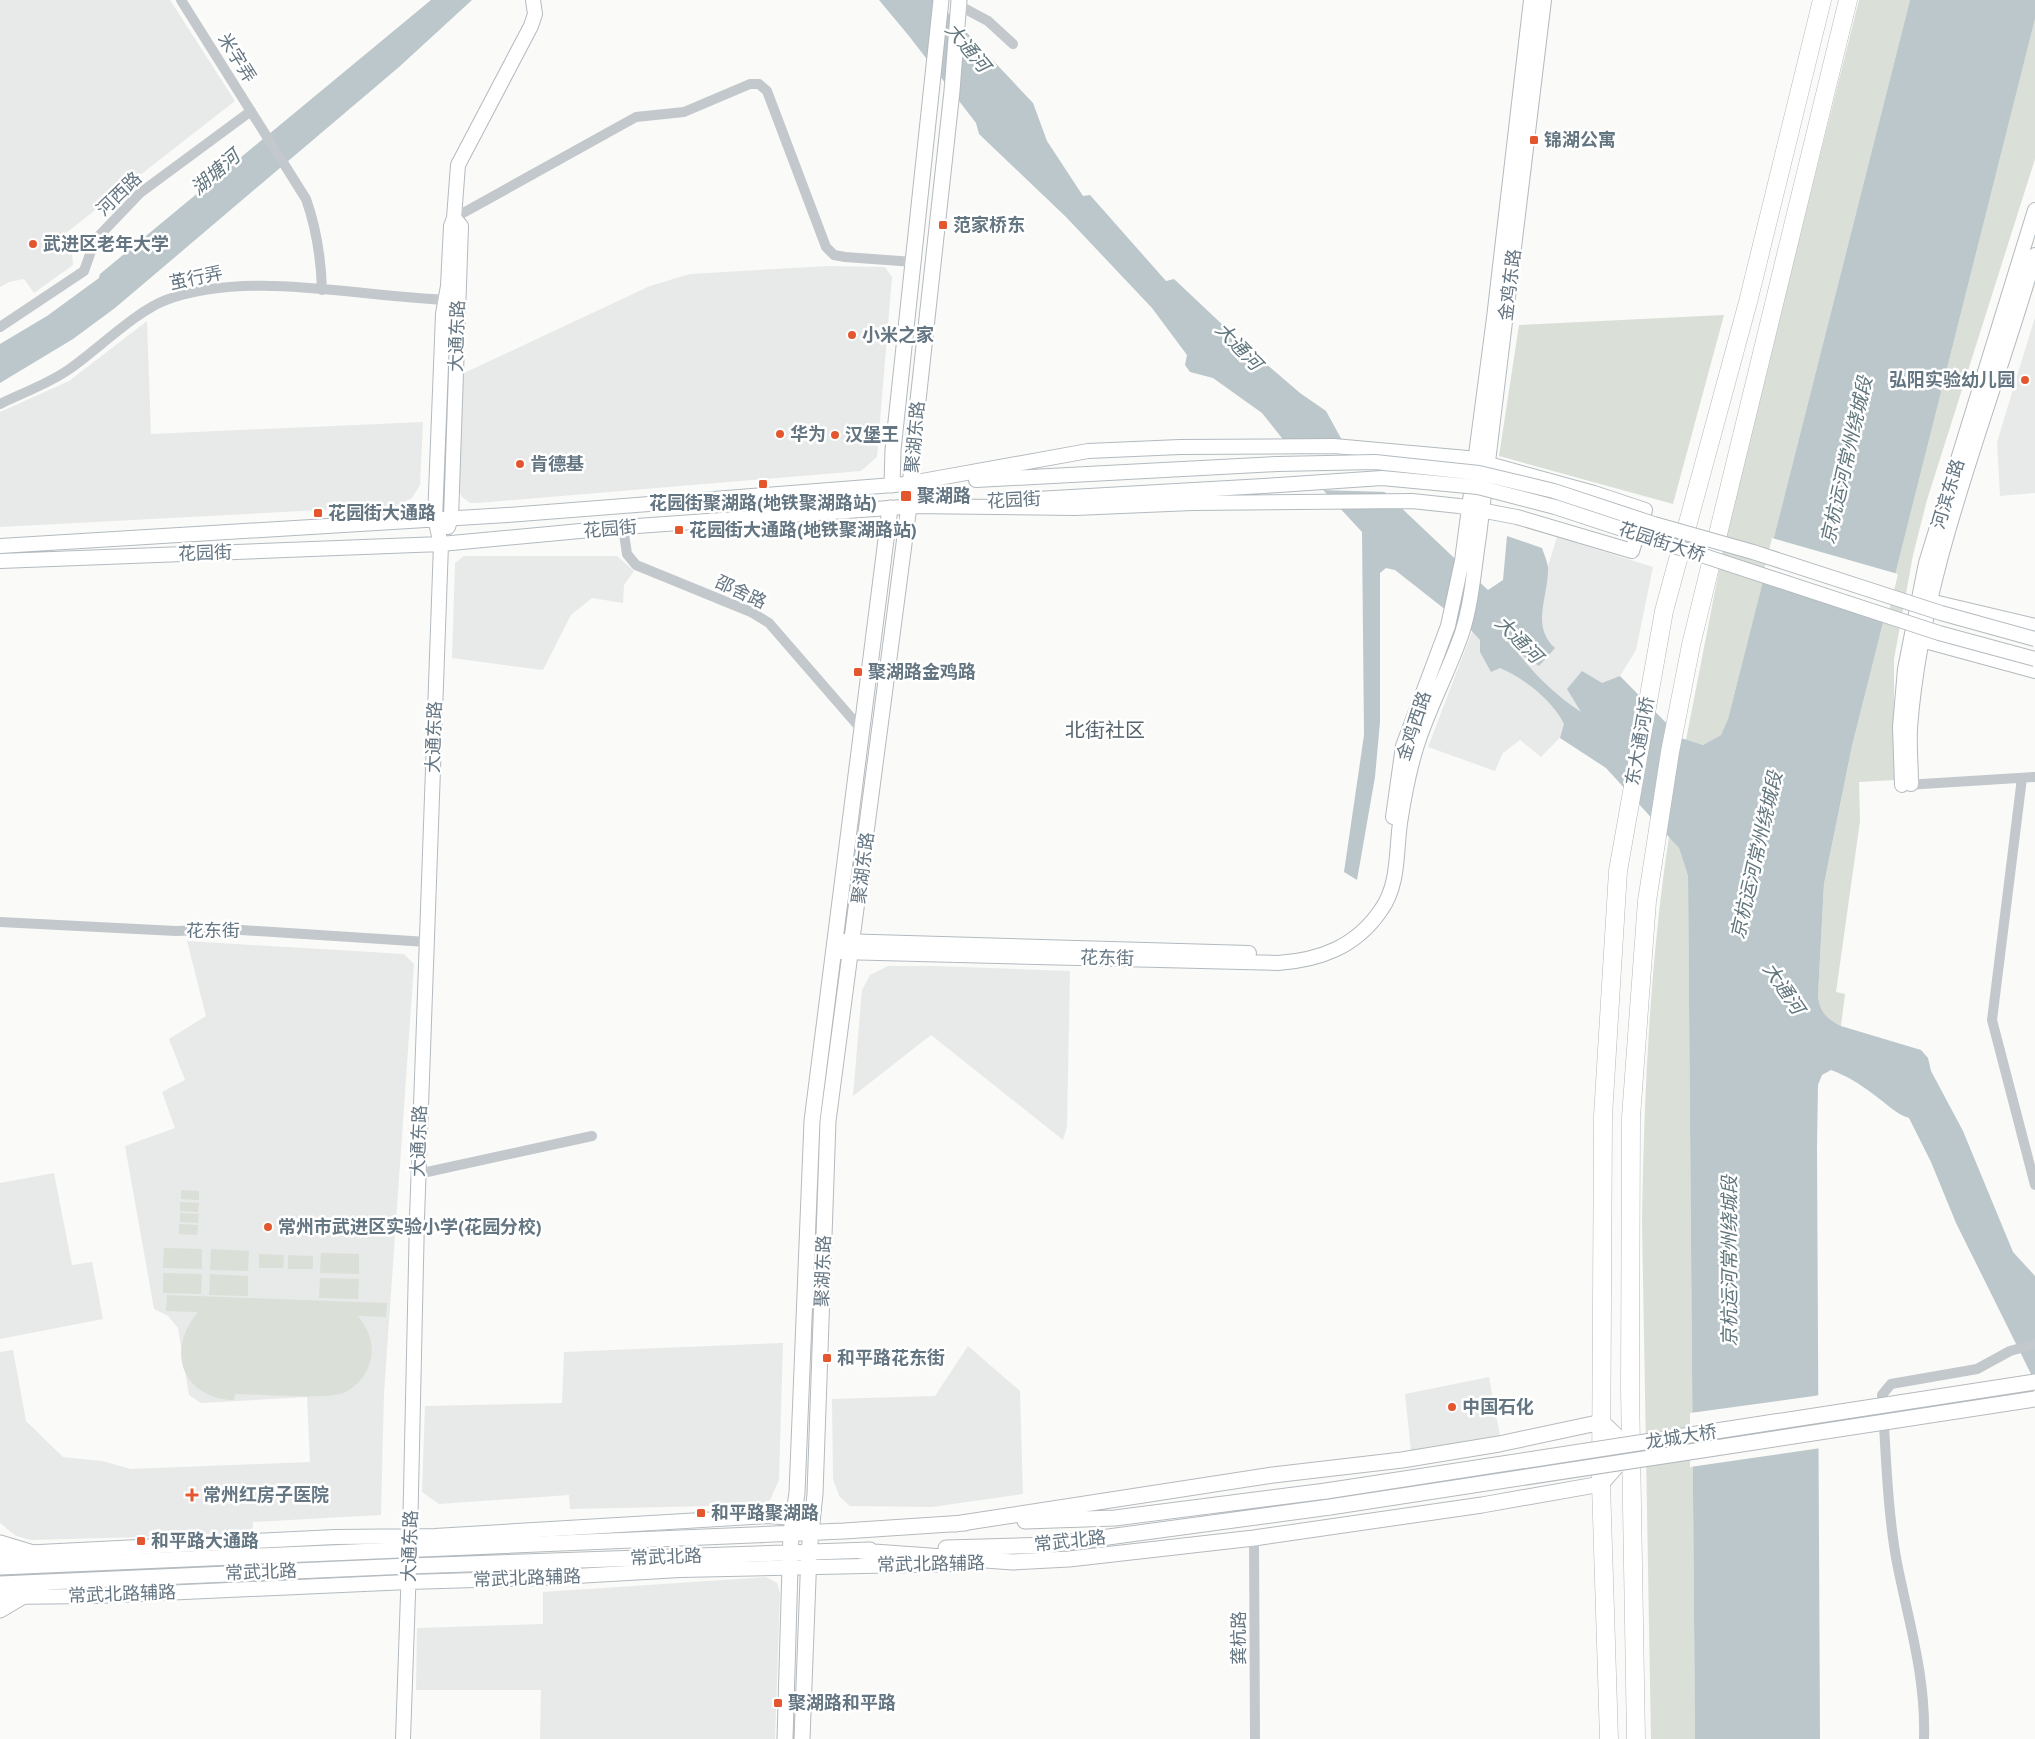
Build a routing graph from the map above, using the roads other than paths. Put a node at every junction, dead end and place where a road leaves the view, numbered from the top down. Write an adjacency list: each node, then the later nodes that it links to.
1 (181, 0): 10 (street, 米字弄)
2 (533, 0): 12 (main road, 大通东路)
3 (941, 0): 14 (main road, 聚湖东路)
4 (1531, 0): 20 (main road, 金鸡东路)
5 (1544, 0): 20 (main road, 金鸡东路)
6 (1822, 0): 57 (highway, 东大通河桥)
7 (1848, 0): 58 (highway, 东大通河桥)
8 (958, 7): 9 (street); 22 (main road, 聚湖东路)
9 (1013, 44)
10 (251, 111): 16 (street, 米字弄); 18 (street, 河西路)
11 (2035, 210): 15 (main road, 河滨东路)
12 (454, 218): 14 (street); 17 (main road, 大通东路)
13 (2035, 255): 15 (main road, 河滨东路)
14 (914, 262): 23 (main road, 聚湖东路)
15 (2026, 278): 36 (main road, 河滨东路)
16 (322, 290): 17 (street, 茧行弄); 19 (street, 茧行弄)
17 (452, 300): 28 (main road, 大通东路); 29 (main road, 大通东路)
18 (0, 327)
19 (0, 404)
20 (1482, 462): 22 (main road); 27 (main road, 金鸡东路); 27 (main road)
21 (1277, 464): 22 (main road, 花园街); 39 (main road, 花园街大桥, bridge)
22 (911, 483): 23 (main road, 花园街); 25 (main road, 聚湖东路)
23 (892, 485): 26 (main road, 聚湖东路); 28 (main road, 花园街)
24 (1279, 485): 25 (main road, 花园街); 40 (main road, 花园街大桥, bridge)
25 (909, 506): 26 (main road, 花园街); 27 (main road); 50 (main road, 聚湖东路)
26 (890, 508): 30 (main road, 花园街); 42 (main road, 聚湖东路)
27 (1476, 509): 34 (main road, 金鸡东路); 35 (main road, 金鸡东路)
28 (451, 518): 29 (main road, 花园街); 31 (main road, 大通东路)
29 (435, 519): 31 (main road, 大通东路); 32 (main road, 花园街)
30 (624, 527): 31 (main road, 花园街); 42 (street, 邵舍路)
31 (442, 544): 33 (main road, 花园街); 48 (main road, 大通东路)
32 (0, 546)
33 (0, 561)
34 (1462, 561): 46 (main road, 金鸡西路)
35 (1474, 570): 46 (main road, 金鸡西路)
36 (1925, 600): 37 (main road); 38 (main road, 河滨东路)
37 (2035, 626)
38 (1916, 638): 41 (main road); 45 (main road, 河滨东路)
39 (2035, 639)
40 (2035, 659)
41 (2035, 671)
42 (862, 729): 49 (main road, 聚湖东路)
43 (2035, 777): 44 (street)
44 (2022, 778): 45 (street); 53 (street)
45 (1906, 785)
46 (1367, 921): 50 (main road, 花东街)
47 (0, 922): 48 (street, 花东街)
48 (427, 942): 52 (main road, 大通东路)
49 (834, 946): 50 (main road, 花东街); 63 (main road, 聚湖东路)
50 (852, 946): 64 (main road, 聚湖东路)
51 (592, 1136): 52 (street)
52 (418, 1174): 67 (main road, 大通东路)
53 (2035, 1185)
54 (2035, 1344): 89 (street)
55 (2035, 1382): 60 (main road, 龙城大桥, bridge)
56 (2035, 1399): 61 (main road, 龙城大桥, bridge)
57 (1602, 1422): 58 (main road); 59 (highway, 东大通河桥); 62 (main road)
58 (1631, 1450): 59 (main road); 88 (highway, 东大通河桥)
59 (1601, 1484): 65 (main road); 87 (highway, 东大通河桥)
60 (1326, 1491): 62 (main road, 常武北路)
61 (1330, 1507): 68 (main road, 常武北路)
62 (955, 1524): 64 (main road, 常武北路)
63 (792, 1525): 64 (main road, 常武北路); 67 (main road, 常武北路); 72 (main road, 聚湖东路)
64 (812, 1532): 73 (main road, 聚湖东路)
65 (1254, 1538): 74 (main road); 86 (street, 龚杭路)
66 (0, 1543): 70 (main road)
67 (410, 1543): 70 (main road); 75 (main road, 大通东路); 76 (main road, 常武北路)
68 (1049, 1544): 69 (main road, 常武北路); 74 (main road, 常武北路辅路)
69 (860, 1551): 73 (main road, 常武北路); 74 (main road)
70 (34, 1552): 71 (main road)
71 (0, 1554)
72 (790, 1560): 73 (main road, 常武北路); 75 (main road, 常武北路); 78 (main road, 常武北路辅路); 84 (main road, 聚湖东路)
73 (809, 1560): 74 (main road, 常武北路辅路); 85 (main road, 聚湖东路)
74 (1013, 1562)
75 (409, 1566): 77 (main road, 常武北路); 78 (main road, 大通东路)
76 (0, 1567)
77 (48, 1582): 79 (main road, 常武北路); 81 (main road)
78 (408, 1582): 81 (main road, 常武北路辅路); 83 (main road, 大通东路)
79 (0, 1584)
80 (0, 1597): 81 (main road, 常武北路辅路)
81 (22, 1597): 82 (main road)
82 (0, 1610)
83 (403, 1739)
84 (785, 1739)
85 (802, 1739)
86 (1255, 1739)
87 (1609, 1739)
88 (1636, 1739)
89 (1924, 1739)

